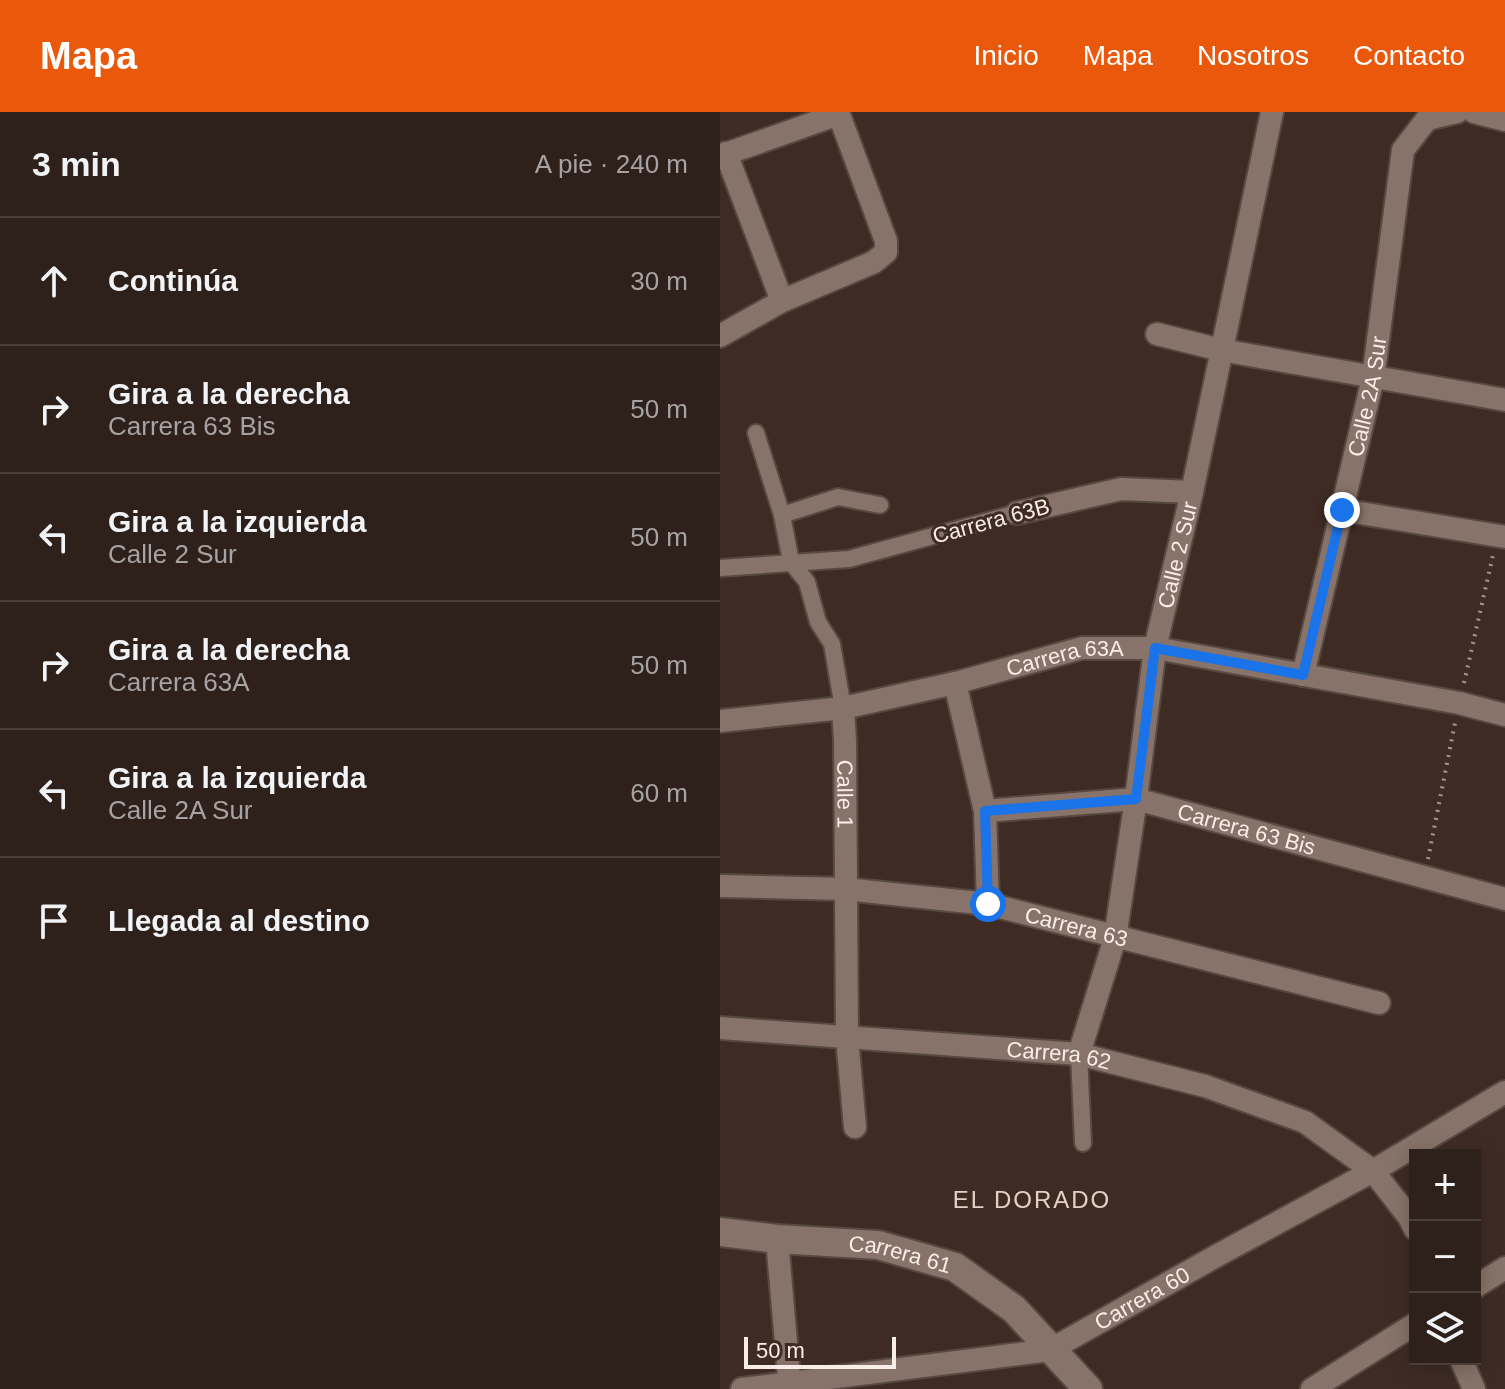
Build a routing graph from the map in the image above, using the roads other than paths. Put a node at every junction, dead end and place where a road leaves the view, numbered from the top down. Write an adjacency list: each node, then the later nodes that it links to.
1 (1272, 112): 10 (street, Calle 2 Sur)
2 (1457, 112): 11 (street, Calle 2A Sur)
3 (1474, 112): 5 (street)
4 (838, 113): 6 (street); 7 (street)
5 (1505, 120)
6 (723, 154): 7 (street)
7 (782, 301): 9 (street)
8 (1157, 334): 10 (street)
9 (720, 336)
10 (1221, 350): 11 (street); 14 (street, Calle 2 Sur)
11 (1373, 378): 12 (street); 16 (street, Calle 2A Sur)
12 (1505, 400)
13 (756, 433): 18 (street)
14 (1192, 492): 17 (street, Carrera 63B); 22 (street, Calle 2 Sur)
15 (880, 505): 18 (street)
16 (1342, 510): 19 (street); 23 (street, Calle 2A Sur)
17 (1017, 513): 20 (street, Carrera 63B)
18 (782, 515): 20 (street)
19 (1505, 537)
20 (791, 562): 21 (street, Carrera 63B); 25 (street, Calle 1)
21 (720, 568)
22 (1155, 648): 23 (street, Carrera 63A); 24 (street, Carrera 63A); 28 (street, Calle 2 Sur)
23 (1303, 675): 26 (street, Carrera 63A)
24 (955, 683): 25 (street, Carrera 63A); 29 (street)
25 (843, 708): 27 (street, Carrera 63A); 31 (street, Calle 1)
26 (1505, 715)
27 (720, 721)
28 (1136, 799): 29 (street, Carrera 63 Bis); 32 (street, Carrera 63 Bis); 34 (street, Calle 2 Sur)
29 (985, 811): 33 (street)
30 (720, 886): 31 (street, Carrera 63)
31 (845, 889): 33 (street, Carrera 63); 37 (street, Calle 1)
32 (1505, 899)
33 (988, 904): 34 (street, Carrera 63)
34 (1115, 938): 35 (street, Carrera 63); 38 (street, Calle 2 Sur)
35 (1379, 1003)
36 (720, 1028): 37 (street, Carrera 62)
37 (847, 1038): 38 (street, Carrera 62); 40 (street, Calle 1)
38 (1079, 1054): 41 (street, Calle 2 Sur); 42 (street, Carrera 62)
39 (1505, 1092): 42 (street, Carrera 60)
40 (855, 1127)
41 (1083, 1143)
42 (1373, 1171): 43 (street, Carrera 62); 49 (street, Carrera 60)
43 (1411, 1221)
44 (720, 1232): 45 (street, Carrera 61)
45 (777, 1239): 49 (street, Carrera 61); 51 (street)
46 (1505, 1268): 47 (street)
47 (1481, 1283)
48 (1409, 1328): 54 (street)
49 (1050, 1350): 51 (street, Carrera 60); 53 (street, Carrera 61)
50 (1464, 1365): 55 (street)
51 (790, 1386): 52 (street, Carrera 60)
52 (742, 1389)
53 (1088, 1389)
54 (1312, 1389)
55 (1474, 1389)

